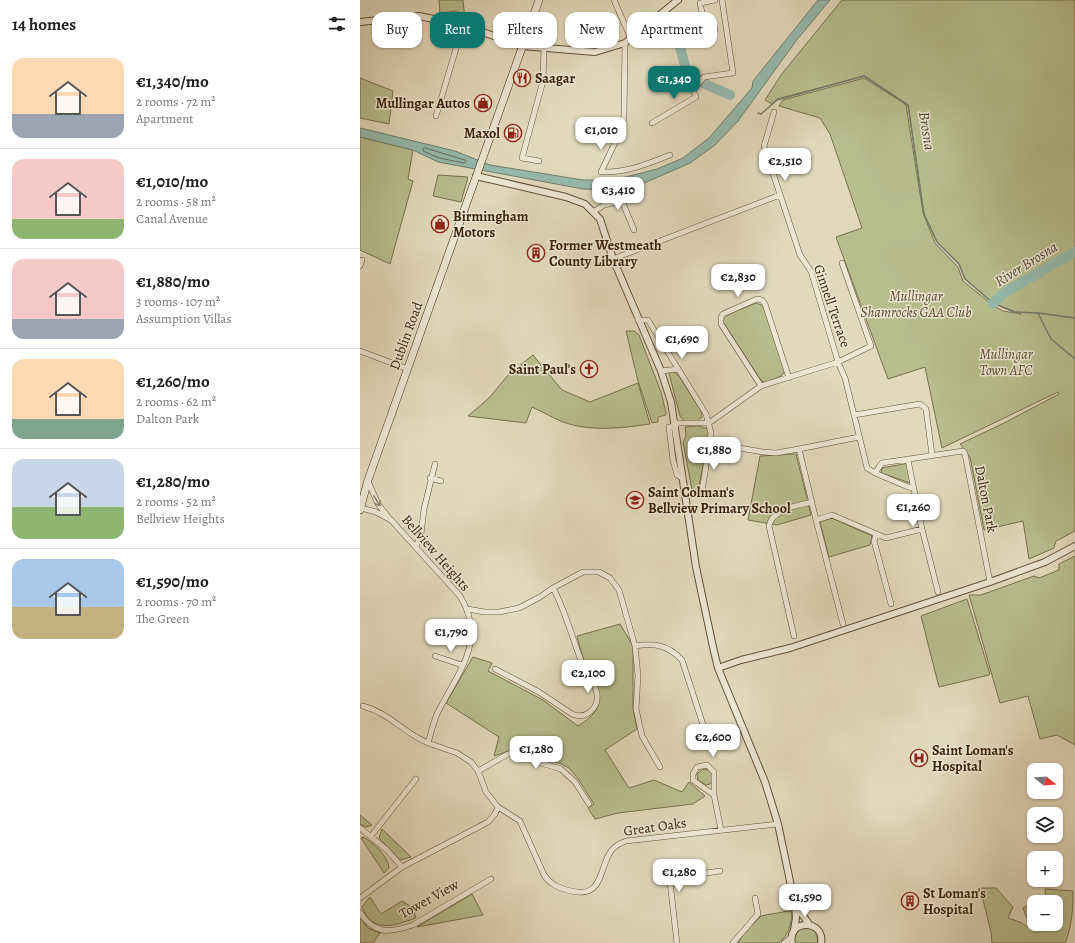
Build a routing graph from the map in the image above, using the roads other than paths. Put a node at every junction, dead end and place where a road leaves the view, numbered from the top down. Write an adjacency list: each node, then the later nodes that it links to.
1 (538, 0): 6 (main road, Dublin Road)
2 (614, 0): 11 (street)
3 (678, 0): 7 (street)
4 (715, 0): 8 (street)
5 (722, 0): 18 (street)
6 (534, 12)
7 (664, 12)
8 (702, 12)
9 (430, 18): 10 (street)
10 (360, 22)
11 (627, 38)
12 (627, 41): 15 (street)
13 (456, 48): 20 (street)
14 (521, 48): 26 (main road, Dublin Road)
15 (544, 48): 25 (street)
16 (628, 48): 22 (street)
17 (680, 72): 18 (street)
18 (693, 90): 21 (street)
19 (774, 112): 27 (street, Ginnell Terrace)
20 (436, 116)
21 (652, 123)
22 (622, 128): 23 (street); 24 (street)
23 (587, 130)
24 (670, 154)
25 (539, 161)
26 (477, 173): 28 (street); 37 (main road, Dublin Road)
27 (780, 195): 30 (street); 36 (street, Ginnell Terrace)
28 (593, 212): 29 (street); 30 (street)
29 (634, 230)
30 (613, 259): 34 (street)
31 (362, 260): 33 (street)
32 (842, 263): 36 (street)
33 (360, 266)
34 (638, 320): 38 (street); 39 (street)
35 (360, 351): 37 (street)
36 (838, 362): 40 (street, Ginnell Terrace); 42 (street)
37 (408, 369): 53 (main road, Dublin Road)
38 (678, 369): 39 (street); 43 (street)
39 (661, 371): 44 (street)
40 (789, 378): 41 (street, Ginnell Terrace); 41 (street)
41 (761, 386): 43 (street, Ginnell Terrace)
42 (854, 415): 45 (street); 48 (street)
43 (709, 423): 44 (street); 46 (street)
44 (676, 425): 56 (street)
45 (859, 437): 47 (street); 51 (street)
46 (710, 443): 47 (street); 56 (street)
47 (800, 449): 57 (street)
48 (932, 455): 49 (street, Dalton Park); 65 (street, Dalton Park)
49 (908, 460): 51 (street, Dalton Park); 55 (street)
50 (434, 464): 52 (street)
51 (875, 473): 55 (street)
52 (430, 478): 54 (street); 64 (street)
53 (368, 480): 58 (main road, Dublin Road); 59 (street, one-way to 59)
54 (441, 481)
55 (914, 488): 61 (street)
56 (686, 496): 75 (street)
57 (812, 502): 60 (street); 71 (street)
58 (360, 509): 59 (street, Bellview Heights)
59 (391, 520): 64 (street, Bellview Heights)
60 (816, 520): 62 (street); 70 (street)
61 (922, 528): 62 (street); 67 (street)
62 (876, 535): 68 (street)
63 (1075, 546): 65 (street)
64 (416, 547): 69 (street, Bellview Heights)
65 (990, 582): 75 (street)
66 (553, 588): 69 (street); 72 (street); 76 (street)
67 (938, 592)
68 (891, 604)
69 (467, 609): 74 (street, Bellview Heights)
70 (843, 624)
71 (794, 636)
72 (636, 646): 78 (street); 80 (street)
73 (435, 656): 74 (street)
74 (462, 665): 79 (street, Bellview Heights)
75 (718, 668): 86 (street)
76 (495, 669)
77 (363, 706): 79 (street)
78 (706, 734)
79 (428, 743): 81 (street)
80 (660, 767)
81 (478, 771): 84 (street); 85 (street)
82 (416, 779): 89 (street)
83 (714, 795): 83 (street); 88 (street)
84 (589, 804)
85 (498, 807): 88 (street, Great Oaks); 90 (street)
86 (778, 824): 88 (street, Great Oaks); 95 (street)
87 (360, 828): 89 (street)
88 (721, 830)
89 (371, 836): 90 (street)
90 (402, 867): 93 (street)
91 (720, 871): 99 (street)
92 (491, 879): 96 (street, Tower View)
93 (360, 898)
94 (755, 898): 100 (street)
95 (795, 905): 97 (street); 98 (street)
96 (360, 914)
97 (809, 924): 98 (street); 102 (street)
98 (793, 937): 101 (street)
99 (677, 943)
100 (733, 943)
101 (784, 943)
102 (821, 943)

